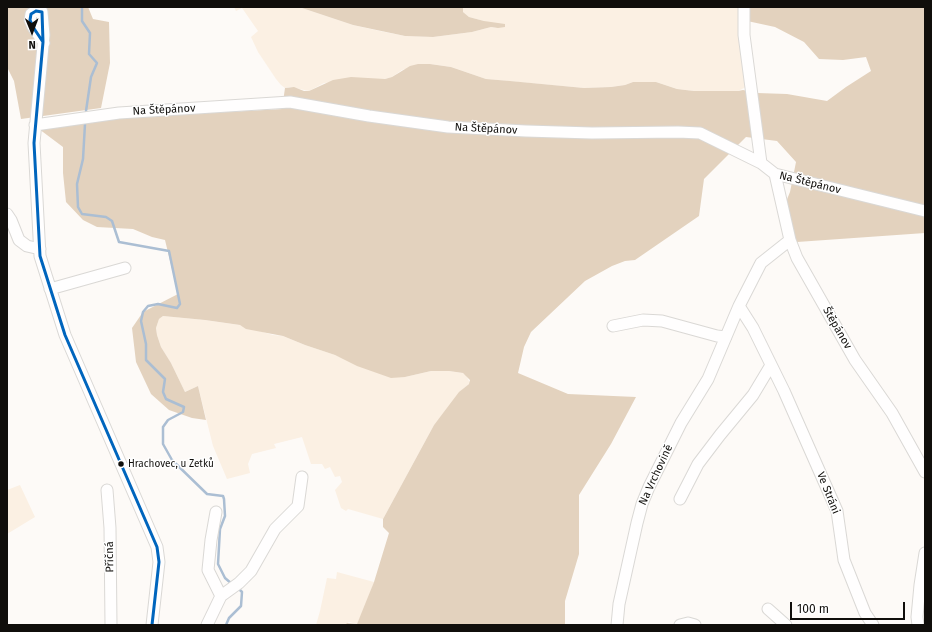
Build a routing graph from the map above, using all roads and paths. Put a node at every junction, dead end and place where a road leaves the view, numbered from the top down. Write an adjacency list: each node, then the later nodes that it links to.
1 (744, 7): 4 (street)
2 (41, 10): 3 (street)
3 (35, 125): 4 (street, Na Štěpánov); 9 (street)
4 (762, 163): 5 (street, Na Štěpánov)
5 (775, 174): 6 (street, Na Štěpánov); 8 (street, Štěpánov)
6 (925, 211)
7 (7, 214): 9 (street)
8 (790, 240): 12 (street, Na Vrchovině); 16 (street, Štěpánov)
9 (40, 249): 11 (street)
10 (125, 268): 11 (street)
11 (50, 289): 26 (street)
12 (739, 306): 14 (street, Na Vrchovině); 15 (street, Ve Stráni)
13 (613, 326): 14 (street)
14 (726, 337): 28 (street, Na Vrchovině)
15 (771, 365): 19 (street); 31 (street, Ve Stráni)
16 (925, 472)
17 (302, 476): 22 (street)
18 (107, 490): 25 (street, Příčná)
19 (680, 499)
20 (216, 512): 22 (street)
21 (925, 553): 32 (street)
22 (221, 596): 27 (street)
23 (768, 609): 24 (street)
24 (780, 623)
25 (111, 625)
26 (152, 625)
27 (207, 625)
28 (618, 625)
29 (680, 625): 30 (street)
30 (695, 625)
31 (873, 625)
32 (918, 625)

